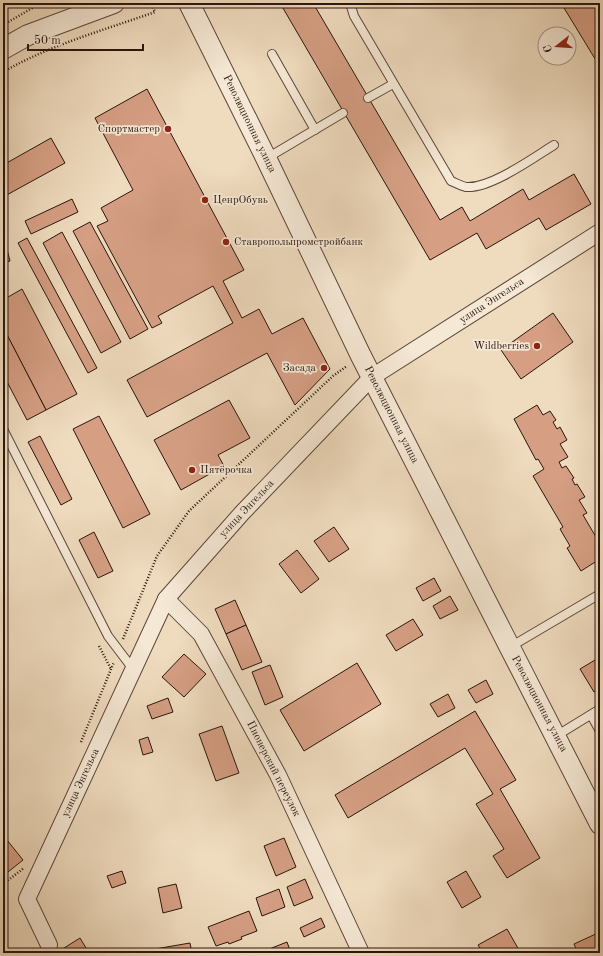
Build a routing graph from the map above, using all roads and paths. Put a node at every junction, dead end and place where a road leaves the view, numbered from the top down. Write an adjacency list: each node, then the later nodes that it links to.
1 (41, 3): 6 (path)
2 (114, 3): 7 (street)
3 (151, 3): 9 (path)
4 (189, 3): 15 (street, Революционная улица)
5 (350, 3): 10 (lane)
6 (3, 25)
7 (3, 49)
8 (272, 54): 13 (lane)
9 (3, 72)
10 (394, 84): 11 (lane); 14 (lane)
11 (368, 98)
12 (343, 113): 13 (lane)
13 (315, 130): 15 (lane)
14 (554, 145)
15 (266, 158): 17 (street, Революционная улица)
16 (600, 232): 17 (street, улица Энгельса)
17 (372, 377): 20 (street, улица Энгельса); 21 (street, Революционная улица)
18 (3, 429): 22 (lane)
19 (600, 594): 21 (lane)
20 (166, 599): 22 (street, улица Энгельса); 29 (street, Пионерский переулок)
21 (509, 647): 26 (street, Революционная улица)
22 (133, 669): 28 (street, улица Энгельса)
23 (600, 709): 24 (lane)
24 (591, 715): 25 (lane); 26 (lane)
25 (600, 731)
26 (556, 736): 27 (street, Революционная улица)
27 (600, 824)
28 (49, 945)
29 (361, 953)

